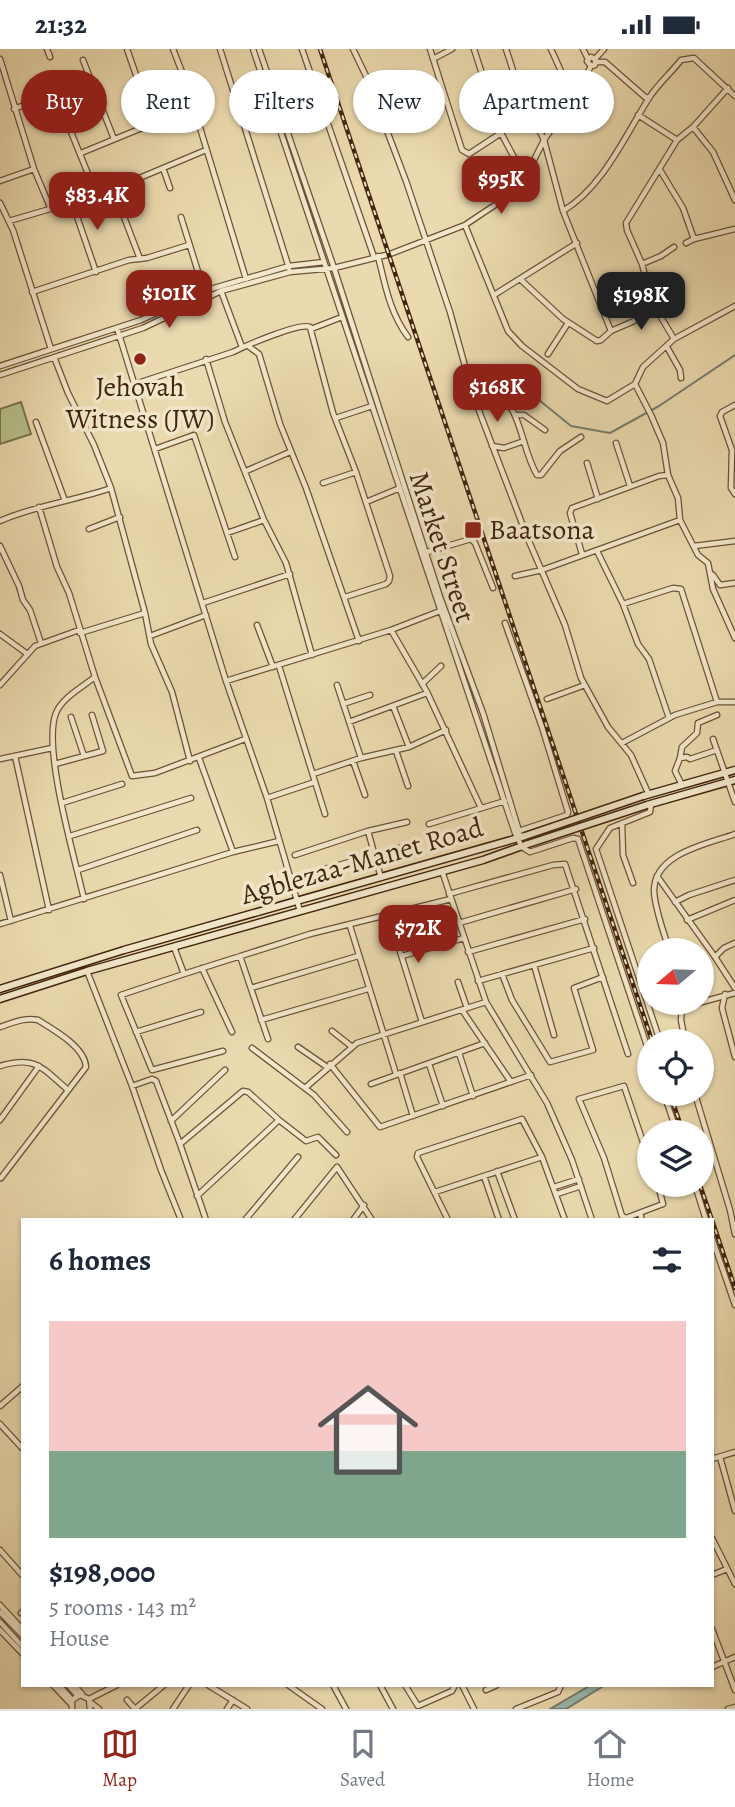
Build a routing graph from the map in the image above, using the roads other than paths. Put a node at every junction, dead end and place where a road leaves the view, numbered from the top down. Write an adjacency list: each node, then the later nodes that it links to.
1 (47, 49): 16 (street)
2 (126, 49): 24 (street)
3 (173, 49): 25 (street)
4 (220, 49): 30 (street)
5 (253, 49): 26 (street, Market Street)
6 (259, 49): 76 (street, Market Street)
7 (302, 49): 74 (street)
8 (353, 49): 69 (street)
9 (430, 49): 19 (street)
10 (452, 49): 19 (street)
11 (474, 49): 27 (street)
12 (506, 49): 47 (street)
13 (551, 49): 28 (street)
14 (583, 49): 20 (street)
15 (604, 49): 21 (street)
16 (50, 57)
17 (0, 59): 35 (street)
18 (83, 59): 23 (street)
19 (433, 59): 44 (street)
20 (588, 59): 21 (street); 22 (street)
21 (596, 61): 22 (street); 33 (street)
22 (591, 66): 29 (street)
23 (88, 70)
24 (134, 70)
25 (180, 70)
26 (260, 70)
27 (480, 70)
28 (560, 70)
29 (589, 70)
30 (229, 77)
31 (728, 88): 32 (street); 33 (street); 38 (street)
32 (735, 96)
33 (649, 98): 36 (street)
34 (21, 107): 35 (street)
35 (14, 109): 52 (street)
36 (638, 115): 48 (street); 63 (street)
37 (107, 120): 46 (street)
38 (693, 127): 48 (street); 59 (street)
39 (71, 133): 50 (street)
40 (130, 133): 46 (street)
41 (201, 133): 49 (street)
42 (247, 133): 79 (street)
43 (281, 133): 77 (street, Market Street)
44 (500, 133): 54 (street)
45 (549, 133): 47 (street)
46 (114, 139): 50 (street)
47 (544, 140): 54 (street); 63 (street)
48 (677, 140): 53 (street)
49 (206, 150): 51 (street); 82 (street)
50 (80, 153): 58 (street)
51 (163, 168): 56 (street); 57 (street)
52 (34, 169): 55 (street); 62 (street)
53 (660, 170): 68 (street); 78 (street)
54 (525, 178): 66 (street)
55 (0, 181)
56 (113, 188): 58 (street); 75 (street)
57 (170, 188)
58 (95, 191): 60 (street)
59 (735, 200)
60 (72, 202): 62 (street); 81 (street)
61 (0, 203): 65 (street)
62 (50, 208): 65 (street)
63 (563, 211): 70 (street)
64 (181, 217): 72 (street)
65 (9, 221): 86 (street)
66 (465, 225): 69 (street); 87 (street)
67 (735, 229): 68 (street)
68 (694, 239): 71 (street)
69 (425, 241): 74 (street); 110 (street)
70 (577, 243): 83 (street); 94 (street)
71 (687, 243)
72 (189, 245): 75 (street); 84 (street)
73 (674, 247): 78 (street)
74 (376, 257): 80 (street); 96 (street)
75 (140, 259): 81 (street)
76 (331, 259): 77 (street); 80 (street, Market Street)
77 (324, 264): 79 (street); 80 (street); 90 (street, Market Street)
78 (642, 264): 88 (street)
79 (290, 269): 82 (street); 85 (street)
80 (334, 270): 150 (street, Market Street)
81 (96, 272): 86 (street)
82 (246, 279): 84 (street)
83 (520, 279): 87 (street); 91 (street)
84 (204, 291): 92 (street)
85 (222, 291): 95 (street); 98 (street)
86 (32, 292): 100 (street)
87 (494, 295): 109 (street)
88 (652, 302): 94 (street); 97 (street)
89 (735, 306): 97 (street)
90 (342, 317): 93 (street); 112 (street, Market Street)
91 (568, 323): 94 (street); 101 (street)
92 (117, 328): 95 (street); 100 (street)
93 (311, 328): 98 (street); 114 (street)
94 (611, 331)
95 (119, 336): 102 (street); 108 (street)
96 (408, 337)
97 (674, 339): 99 (street)
98 (244, 346): 103 (street); 124 (street)
99 (667, 347): 107 (street); 109 (street)
100 (51, 349): 104 (street)
101 (548, 354)
102 (54, 357): 105 (street); 132 (street)
103 (206, 359): 108 (street); 127 (street)
104 (0, 364): 105 (street)
105 (8, 372): 106 (street)
106 (0, 375)
107 (681, 378)
108 (135, 384): 122 (street)
109 (635, 384): 129 (street)
110 (472, 395): 113 (street); 120 (street)
111 (735, 405): 123 (street)
112 (372, 406): 114 (street); 133 (street, Market Street)
113 (516, 415): 116 (street); 118 (street)
114 (335, 418): 128 (street)
115 (36, 422): 136 (street)
116 (545, 430)
117 (581, 437): 118 (street)
118 (524, 441): 121 (street)
119 (616, 443): 131 (street)
120 (492, 446): 121 (street); 125 (street)
121 (504, 448): 125 (street)
122 (155, 449): 144 (street); 161 (street)
123 (733, 450): 134 (street)
124 (291, 452): 127 (street); 160 (street)
125 (496, 457): 154 (street)
126 (587, 463): 135 (street)
127 (246, 471): 140 (street)
128 (356, 472): 130 (street); 137 (street)
129 (668, 475): 131 (street); 141 (street)
130 (323, 483)
131 (630, 487): 135 (street)
132 (111, 488): 136 (street); 139 (street)
133 (401, 488): 137 (street); 163 (street, Market Street)
134 (735, 493)
135 (598, 499): 151 (street)
136 (65, 501): 138 (street)
137 (366, 502): 160 (street)
138 (39, 506): 142 (street); 169 (street)
139 (120, 517): 143 (street); 164 (street)
140 (264, 520): 144 (street); 156 (street)
141 (680, 520): 147 (street); 148 (street)
142 (0, 521)
143 (89, 529)
144 (227, 533): 152 (street)
145 (735, 541): 147 (street)
146 (0, 545): 174 (street)
147 (694, 546): 155 (street)
148 (607, 547): 149 (street); 153 (street)
149 (597, 551): 151 (street); 153 (street)
150 (427, 552): 159 (street); 238 (street, Market Street)
151 (582, 554): 154 (street)
152 (235, 557)
153 (602, 562): 162 (street)
154 (542, 570): 157 (street); 184 (street)
155 (710, 573): 158 (street); 172 (street)
156 (290, 574): 161 (street); 176 (street)
157 (515, 576)
158 (735, 583)
159 (493, 588)
160 (345, 597): 173 (street)
161 (203, 604): 165 (street)
162 (623, 604): 188 (street); 195 (street)
163 (440, 611): 168 (street); 226 (street, Market Street)
164 (145, 613): 169 (street); 171 (street)
165 (206, 615): 171 (street); 180 (street)
166 (505, 623): 238 (street)
167 (257, 625): 178 (street)
168 (391, 630): 173 (street); 181 (street)
169 (80, 631): 174 (street); 179 (street)
170 (0, 634): 175 (street)
171 (150, 636): 211 (street)
172 (735, 638)
173 (359, 641): 176 (street)
174 (41, 643): 175 (street)
175 (26, 653): 182 (street)
176 (312, 655): 178 (street)
177 (441, 666): 181 (street)
178 (276, 667): 180 (street); 216 (street)
179 (95, 677): 202 (street); 211 (street)
180 (226, 681): 198 (street)
181 (422, 684): 185 (street)
182 (0, 685)
183 (337, 685): 190 (street)
184 (585, 685): 187 (street); 200 (street)
185 (427, 692): 191 (street); 197 (street)
186 (370, 695): 190 (street)
187 (547, 699)
188 (718, 702): 189 (street); 195 (street)
189 (735, 702)
190 (343, 704): 196 (street)
191 (393, 706): 196 (street); 201 (street)
192 (92, 715): 206 (street)
193 (717, 715): 209 (street)
194 (71, 717): 206 (street)
195 (669, 718): 200 (street)
196 (349, 722): 208 (street)
197 (446, 730): 201 (street); 230 (street)
198 (245, 739): 207 (street); 225 (street)
199 (713, 739): 203 (street)
200 (622, 743): 223 (street)
201 (409, 747): 204 (street)
202 (52, 748): 205 (street); 213 (street)
203 (717, 750): 209 (street); 215 (street)
204 (397, 751): 208 (street); 220 (street)
205 (15, 756): 210 (street); 260 (street)
206 (84, 756): 213 (street)
207 (198, 758): 211 (street); 243 (street)
208 (361, 758): 212 (street)
209 (680, 758): 221 (street)
210 (0, 759)
211 (190, 761)
212 (353, 761): 216 (street); 222 (street)
213 (55, 764): 228 (street)
214 (735, 770): 215 (main road, Agblezaa-Manet Road)
215 (724, 773): 217 (street); 221 (main road, Agblezaa-Manet Road)
216 (313, 774): 218 (street)
217 (731, 781): 227 (street); 229 (main road, Agblezaa-Manet Road)
218 (315, 782): 225 (street); 231 (street)
219 (122, 784): 228 (street)
220 (408, 786)
221 (682, 786): 223 (main road, Agblezaa-Manet Road)
222 (365, 795)
223 (646, 795): 238 (main road, Agblezaa-Manet Road, bridge)
224 (191, 797): 239 (street)
225 (267, 798): 240 (street)
226 (505, 801): 230 (street); 238 (street, Market Street)
227 (735, 802)
228 (62, 803): 239 (street)
229 (649, 804): 233 (street); 242 (main road, Agblezaa-Manet Road, bridge)
230 (481, 808): 234 (street)
231 (325, 814)
232 (407, 822): 236 (street)
233 (622, 822): 253 (street); 302 (street)
234 (429, 824)
235 (197, 830): 246 (street)
236 (368, 831): 244 (street); 245 (street)
237 (735, 834): 250 (street)
238 (521, 835): 242 (street, Market Street); 251 (main road, Agblezaa-Manet Road)
239 (70, 836): 246 (street)
240 (279, 841): 243 (street); 258 (street)
241 (406, 846): 245 (street)
242 (525, 846): 247 (main road, Agblezaa-Manet Road); 301 (street)
243 (233, 852): 256 (street)
244 (295, 855)
245 (375, 855): 249 (street); 251 (street)
246 (78, 870): 256 (street)
247 (442, 871): 255 (street); 261 (main road, Agblezaa-Manet Road)
248 (0, 875): 265 (street)
249 (300, 876)
250 (657, 876): 259 (street); 270 (street)
251 (381, 878): 258 (main road, Agblezaa-Manet Road)
252 (735, 880): 259 (street)
253 (633, 883)
254 (576, 889): 255 (street); 263 (street); 267 (street)
255 (450, 897): 262 (street); 267 (street)
256 (84, 899): 260 (street)
257 (735, 900): 264 (street)
258 (298, 902): 261 (street); 289 (main road, Agblezaa-Manet Road)
259 (675, 902): 264 (street)
260 (49, 909): 265 (street)
261 (301, 912): 272 (main road, Agblezaa-Manet Road)
262 (389, 916): 268 (street); 277 (street)
263 (585, 919): 273 (street); 274 (street)
264 (687, 920): 278 (street)
265 (11, 921): 266 (street)
266 (0, 923)
267 (459, 923): 269 (street)
268 (350, 926): 275 (street); 276 (street)
269 (464, 937): 274 (street); 277 (street)
270 (666, 938)
271 (735, 943): 278 (street)
272 (174, 946): 281 (main road, Agblezaa-Manet Road); 282 (street)
273 (594, 948): 279 (street); 284 (street)
274 (468, 952): 285 (street)
275 (358, 955): 287 (street); 290 (street)
276 (240, 956): 280 (street); 287 (street)
277 (402, 956): 299 (street)
278 (715, 957): 288 (street)
279 (534, 965): 283 (street); 307 (street)
280 (202, 968): 282 (street); 305 (street)
281 (87, 971): 294 (main road, Agblezaa-Manet Road); 326 (street)
282 (184, 974): 304 (street)
283 (502, 974): 284 (street); 285 (street)
284 (603, 977): 315 (street)
285 (478, 981): 295 (street)
286 (458, 982): 296 (street)
287 (251, 988): 298 (street)
288 (735, 988)
289 (0, 989)
290 (368, 989): 298 (street); 306 (street)
291 (735, 993): 292 (street)
292 (725, 994): 293 (street); 316 (street)
293 (714, 998)
294 (0, 999)
295 (486, 1002): 296 (street); 323 (street)
296 (465, 1009): 299 (street); 309 (street)
297 (201, 1013): 304 (street)
298 (261, 1020): 308 (street)
299 (422, 1022): 306 (street)
300 (0, 1027): 328 (street)
301 (641, 1029)
302 (656, 1029)
303 (332, 1031): 310 (street)
304 (135, 1032): 313 (street)
305 (232, 1032)
306 (384, 1034): 310 (street); 322 (street)
307 (554, 1035)
308 (268, 1039)
309 (485, 1043): 314 (street); 324 (street)
310 (351, 1046): 320 (street)
311 (298, 1047): 320 (street)
312 (252, 1048): 327 (street)
313 (223, 1051)
314 (459, 1053): 317 (street); 329 (street)
315 (628, 1054)
316 (735, 1057)
317 (429, 1064): 322 (street); 330 (street)
318 (0, 1066): 319 (street)
319 (39, 1066): 328 (street); 333 (street)
320 (328, 1066): 327 (street); 332 (street)
321 (225, 1070): 335 (street)
322 (398, 1073): 325 (street); 332 (street)
323 (531, 1075): 324 (street); 345 (street)
324 (511, 1082): 329 (street)
325 (371, 1084)
326 (132, 1086): 335 (street); 355 (street)
327 (305, 1088): 337 (street)
328 (68, 1090): 344 (street)
329 (473, 1096): 330 (street)
330 (443, 1106): 332 (street)
331 (699, 1106): 368 (street)
332 (413, 1116)
333 (0, 1120)
334 (279, 1120): 338 (street); 339 (street); 350 (street)
335 (171, 1121): 338 (street)
336 (637, 1124): 354 (street)
337 (347, 1132)
338 (180, 1144): 350 (street)
339 (336, 1155)
340 (298, 1157): 357 (street)
341 (542, 1157): 342 (street); 347 (street); 348 (street)
342 (497, 1171): 343 (street); 363 (street)
343 (484, 1176): 348 (street); 362 (street)
344 (1, 1178)
345 (579, 1179): 346 (street); 347 (street)
346 (582, 1186): 349 (street); 365 (street)
347 (554, 1187): 349 (street)
348 (435, 1192): 361 (street)
349 (557, 1193): 364 (street)
350 (197, 1196): 356 (street)
351 (661, 1197): 354 (street)
352 (699, 1197): 367 (street)
353 (364, 1205): 358 (street); 359 (street); 360 (street)
354 (642, 1212): 366 (street)
355 (180, 1218)
356 (204, 1218)
357 (247, 1218)
358 (296, 1218)
359 (354, 1218)
360 (371, 1218)
361 (447, 1218)
362 (498, 1218)
363 (514, 1218)
364 (564, 1218)
365 (591, 1218)
366 (644, 1218)
367 (705, 1218)
368 (735, 1231)
369 (714, 1244): 370 (street)
370 (735, 1305)
371 (21, 1388): 372 (street)
372 (0, 1406)
373 (0, 1424): 374 (street)
374 (21, 1445)
375 (735, 1452): 376 (street)
376 (720, 1457): 377 (street); 378 (street)
377 (714, 1458)
378 (735, 1511)
379 (714, 1542): 381 (street)
380 (0, 1551): 382 (street)
381 (727, 1569): 383 (street); 384 (street)
382 (21, 1574)
383 (714, 1574)
384 (735, 1584)
385 (0, 1605): 388 (street)
386 (0, 1612): 392 (street)
387 (20, 1613): 388 (street)
388 (13, 1619): 390 (street)
389 (0, 1622): 394 (street)
390 (21, 1628)
391 (0, 1630): 395 (street)
392 (21, 1634)
393 (714, 1634): 397 (street)
394 (21, 1645)
395 (21, 1652)
396 (735, 1657): 397 (street)
397 (724, 1662): 398 (street); 416 (street)
398 (714, 1666)
399 (55, 1687): 420 (street)
400 (60, 1687): 420 (street)
401 (70, 1687): 417 (street)
402 (75, 1687): 417 (street)
403 (111, 1687): 421 (street)
404 (162, 1687): 424 (street)
405 (188, 1687): 425 (street)
406 (211, 1687): 419 (street)
407 (291, 1687): 428 (street)
408 (334, 1687): 429 (street)
409 (381, 1687): 430 (street)
410 (406, 1687): 411 (street)
411 (454, 1687)
412 (463, 1687): 431 (street)
413 (492, 1687): 415 (street)
414 (560, 1687): 432 (street)
415 (486, 1689)
416 (735, 1690)
417 (80, 1695): 420 (street); 421 (street)
418 (127, 1700): 424 (street)
419 (233, 1700): 426 (street); 427 (street)
420 (72, 1705)
421 (91, 1705): 423 (street)
422 (735, 1706): 433 (street)
423 (99, 1709)
424 (135, 1709)
425 (173, 1709)
426 (227, 1709)
427 (247, 1709)
428 (322, 1709)
429 (346, 1709)
430 (393, 1709)
431 (474, 1709)
432 (516, 1709)
433 (728, 1709)

